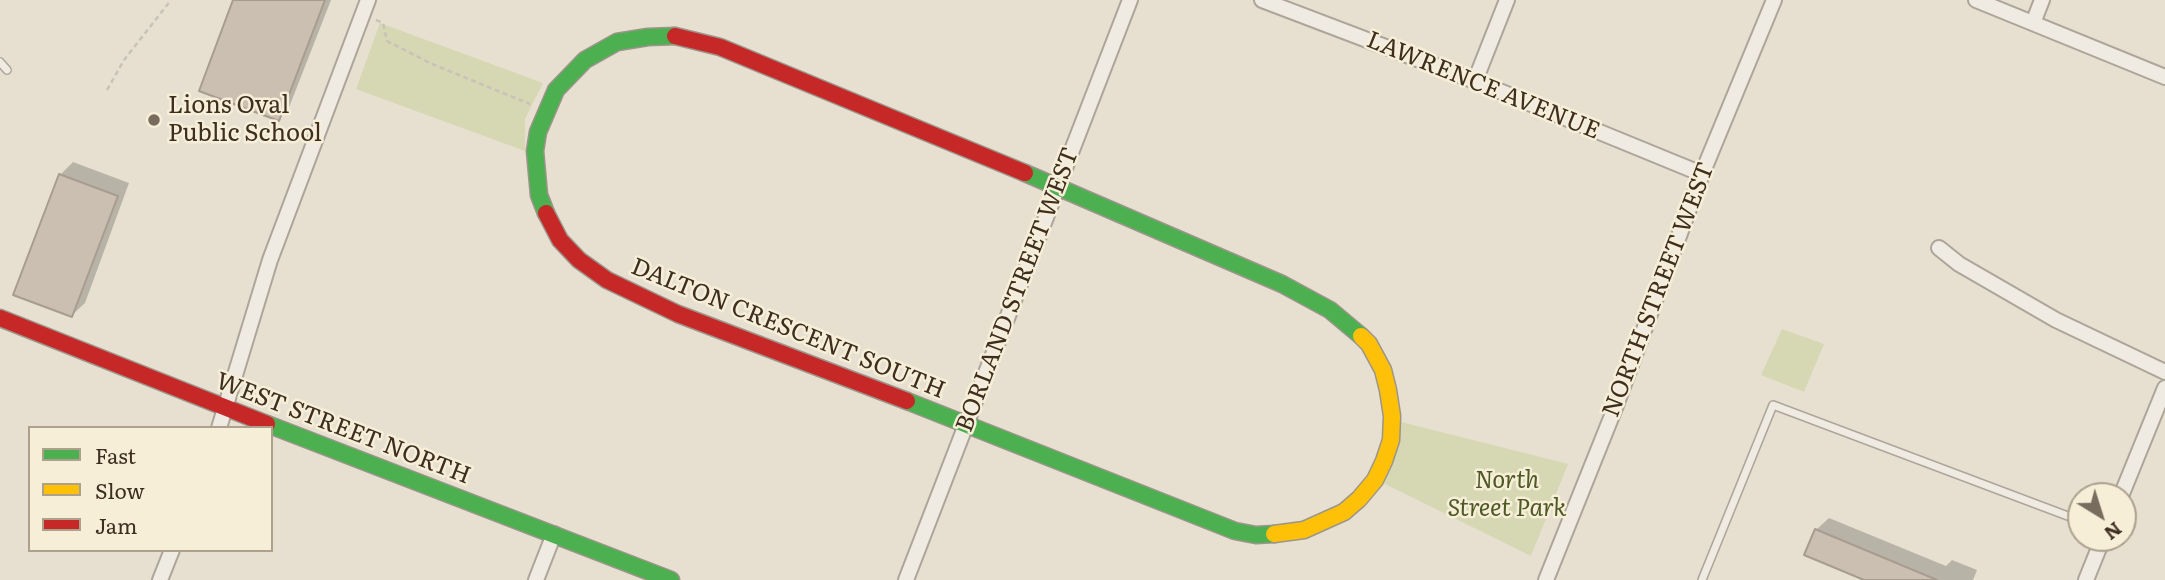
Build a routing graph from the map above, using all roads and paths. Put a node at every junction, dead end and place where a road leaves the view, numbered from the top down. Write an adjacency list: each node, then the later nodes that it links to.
1 (171, 0): 14 (path)
2 (1130, 0): 17 (street, BORLAND STREET WEST)
3 (1262, 0): 13 (street, LAWRENCE AVENUE)
4 (1507, 0): 13 (street)
5 (1774, 0): 16 (street, NORTH STREET WEST)
6 (1976, 0): 9 (street)
7 (2042, 0): 9 (street)
8 (365, 7): 15 (path); 22 (street)
9 (2032, 23): 12 (street)
10 (0, 62): 11 (lane)
11 (7, 70)
12 (2165, 77)
13 (1475, 81): 16 (street, LAWRENCE AVENUE)
14 (107, 90)
15 (546, 110): 17 (street, DALTON CRESCENT SOUTH); 23 (street, DALTON CRESCENT SOUTH)
16 (1702, 174): 36 (street, NORTH STREET WEST)
17 (1058, 187): 23 (street, BORLAND STREET WEST); 23 (street, DALTON CRESCENT SOUTH)
18 (1939, 248): 20 (street)
19 (0, 318): 22 (street, WEST STREET NORTH)
20 (2165, 372)
21 (2165, 388): 27 (street)
22 (225, 408): 24 (street); 25 (street, WEST STREET NORTH)
23 (966, 424): 35 (street, BORLAND STREET WEST)
24 (220, 426)
25 (272, 426)
26 (273, 426): 29 (street, WEST STREET NORTH)
27 (2127, 482)
28 (2067, 516): 37 (lane)
29 (554, 534): 33 (street); 34 (street, WEST STREET NORTH)
30 (171, 552): 32 (street)
31 (2098, 552): 38 (street)
32 (160, 580)
33 (536, 580)
34 (671, 580)
35 (906, 580)
36 (1546, 580)
37 (1702, 580)
38 (2086, 580)

